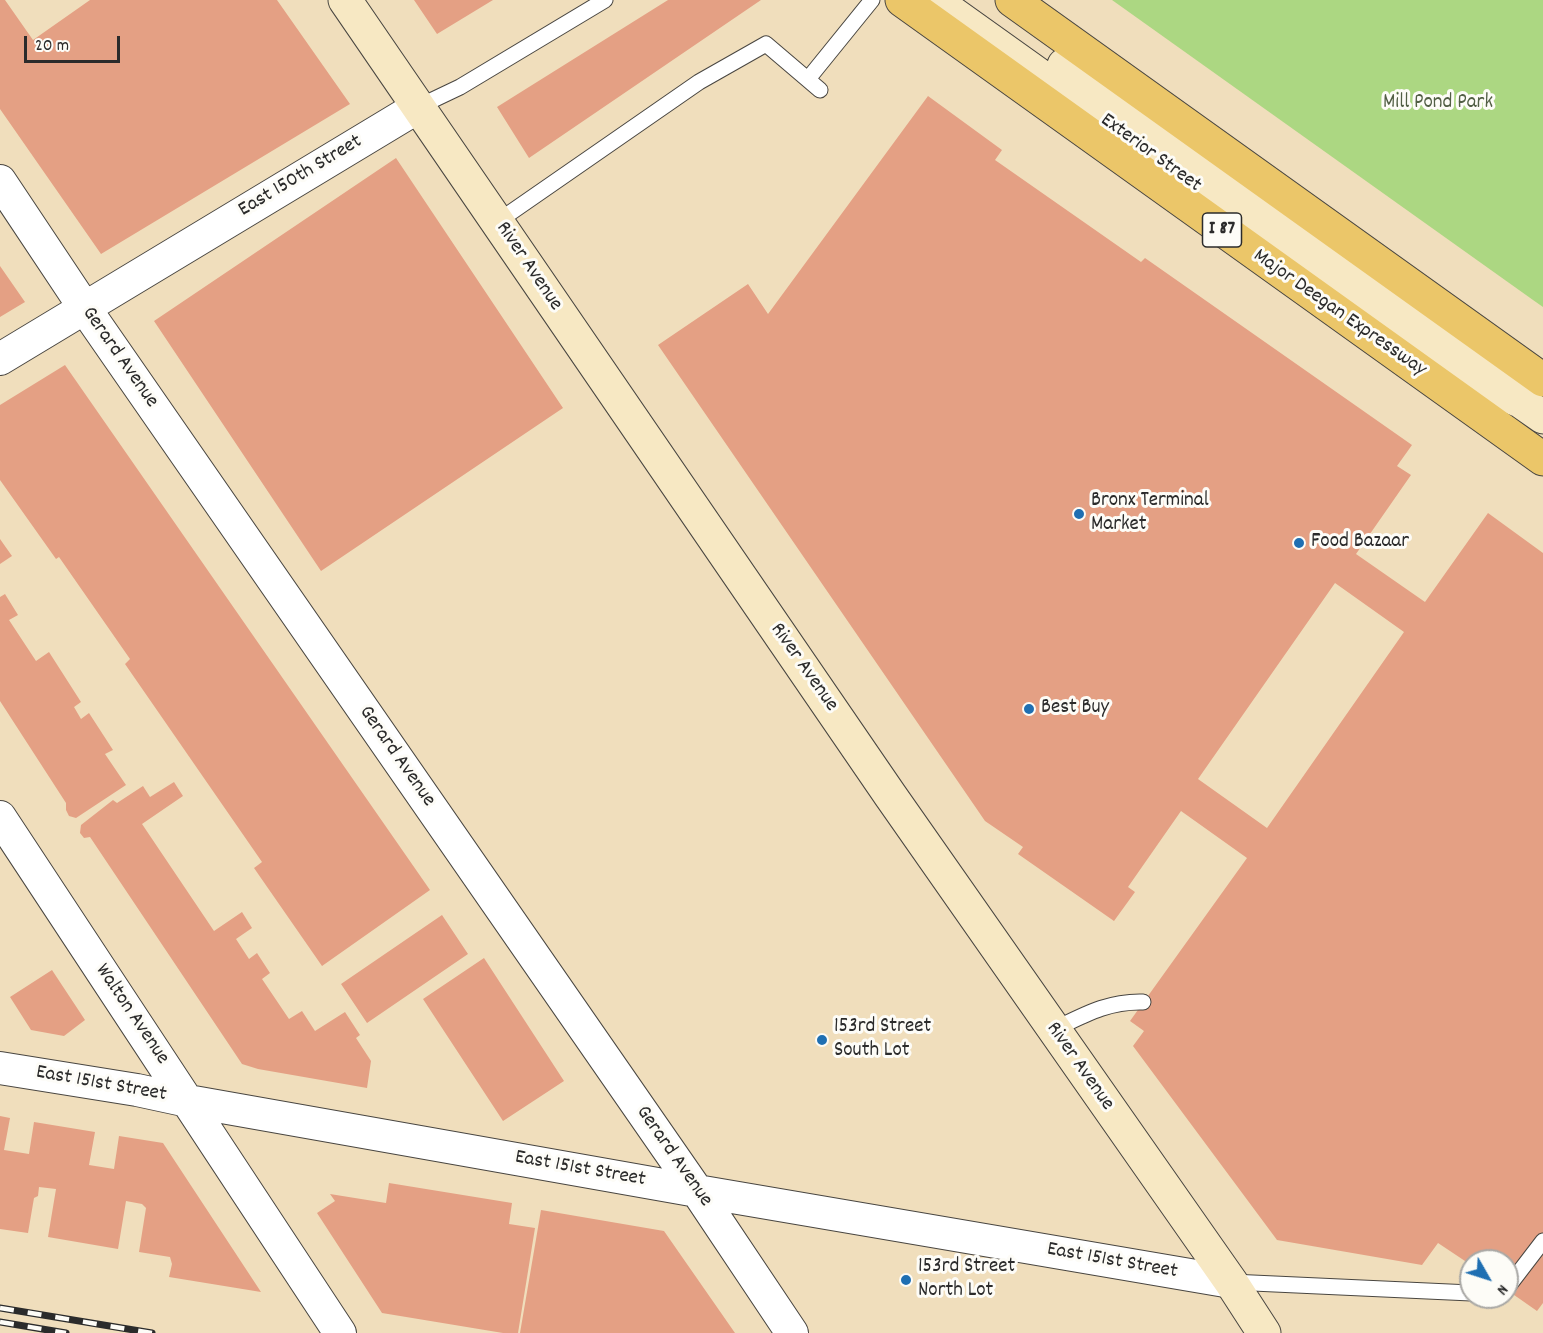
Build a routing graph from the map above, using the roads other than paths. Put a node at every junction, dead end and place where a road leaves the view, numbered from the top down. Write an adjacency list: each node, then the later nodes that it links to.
1 (345, 0): 10 (main road, River Avenue)
2 (605, 0): 10 (lane, East 150th Street)
3 (872, 0): 8 (lane)
4 (902, 0): 16 (highway, Major Deegan Expressway / I 87)
5 (934, 0): 15 (main road, Exterior Street)
6 (973, 0): 15 (main road, Exterior Street)
7 (1012, 0): 15 (highway)
8 (808, 80): 9 (lane); 12 (lane)
9 (820, 90)
10 (418, 107): 12 (main road, River Avenue); 13 (street, East 150th Street)
11 (0, 181): 13 (street, Gerard Avenue)
12 (497, 222): 19 (main road, River Avenue)
13 (84, 307): 14 (street, East 150th Street); 22 (street, Gerard Avenue)
14 (0, 359)
15 (1535, 399)
16 (1543, 459)
17 (0, 818): 21 (street, Walton Avenue)
18 (1143, 1002): 19 (lane)
19 (1053, 1030): 25 (main road, River Avenue)
20 (0, 1068): 21 (street, East 151st Street)
21 (188, 1101): 22 (street, East 151st Street); 27 (street, Walton Avenue)
22 (697, 1191): 25 (street, East 151st Street); 28 (street, Gerard Avenue)
23 (1543, 1241): 24 (lane)
24 (1519, 1272)
25 (1231, 1282): 26 (lane); 29 (main road, River Avenue)
26 (1459, 1292)
27 (340, 1333)
28 (792, 1333)
29 (1264, 1333)

